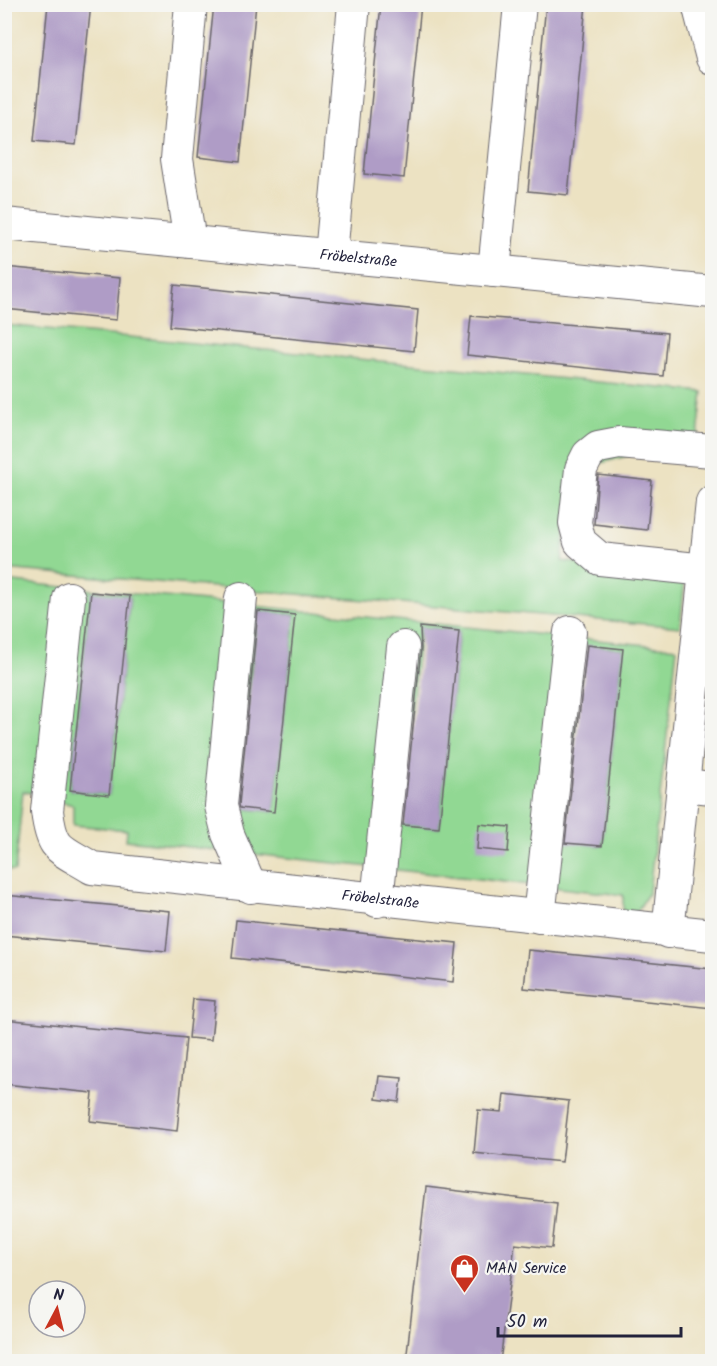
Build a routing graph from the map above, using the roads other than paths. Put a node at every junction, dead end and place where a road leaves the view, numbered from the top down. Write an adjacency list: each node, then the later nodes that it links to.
1 (191, 4): 7 (street)
2 (354, 4): 8 (street)
3 (520, 4): 9 (street)
4 (699, 4): 5 (street)
5 (712, 58)
6 (4, 224): 7 (street, Fröbelstraße)
7 (190, 242): 8 (street, Fröbelstraße)
8 (331, 255): 9 (street, Fröbelstraße)
9 (494, 271): 10 (street, Fröbelstraße)
10 (712, 292)
11 (712, 451): 13 (street)
12 (712, 517): 13 (street)
13 (707, 589): 18 (street)
14 (69, 598): 19 (street, Fröbelstraße)
15 (241, 598): 19 (street)
16 (570, 632): 21 (street)
17 (403, 647): 20 (street)
18 (698, 786): 22 (street)
19 (251, 887): 20 (street, Fröbelstraße)
20 (377, 900): 21 (street, Fröbelstraße)
21 (539, 917): 22 (street, Fröbelstraße)
22 (668, 932): 23 (street, Fröbelstraße)
23 (712, 935)

